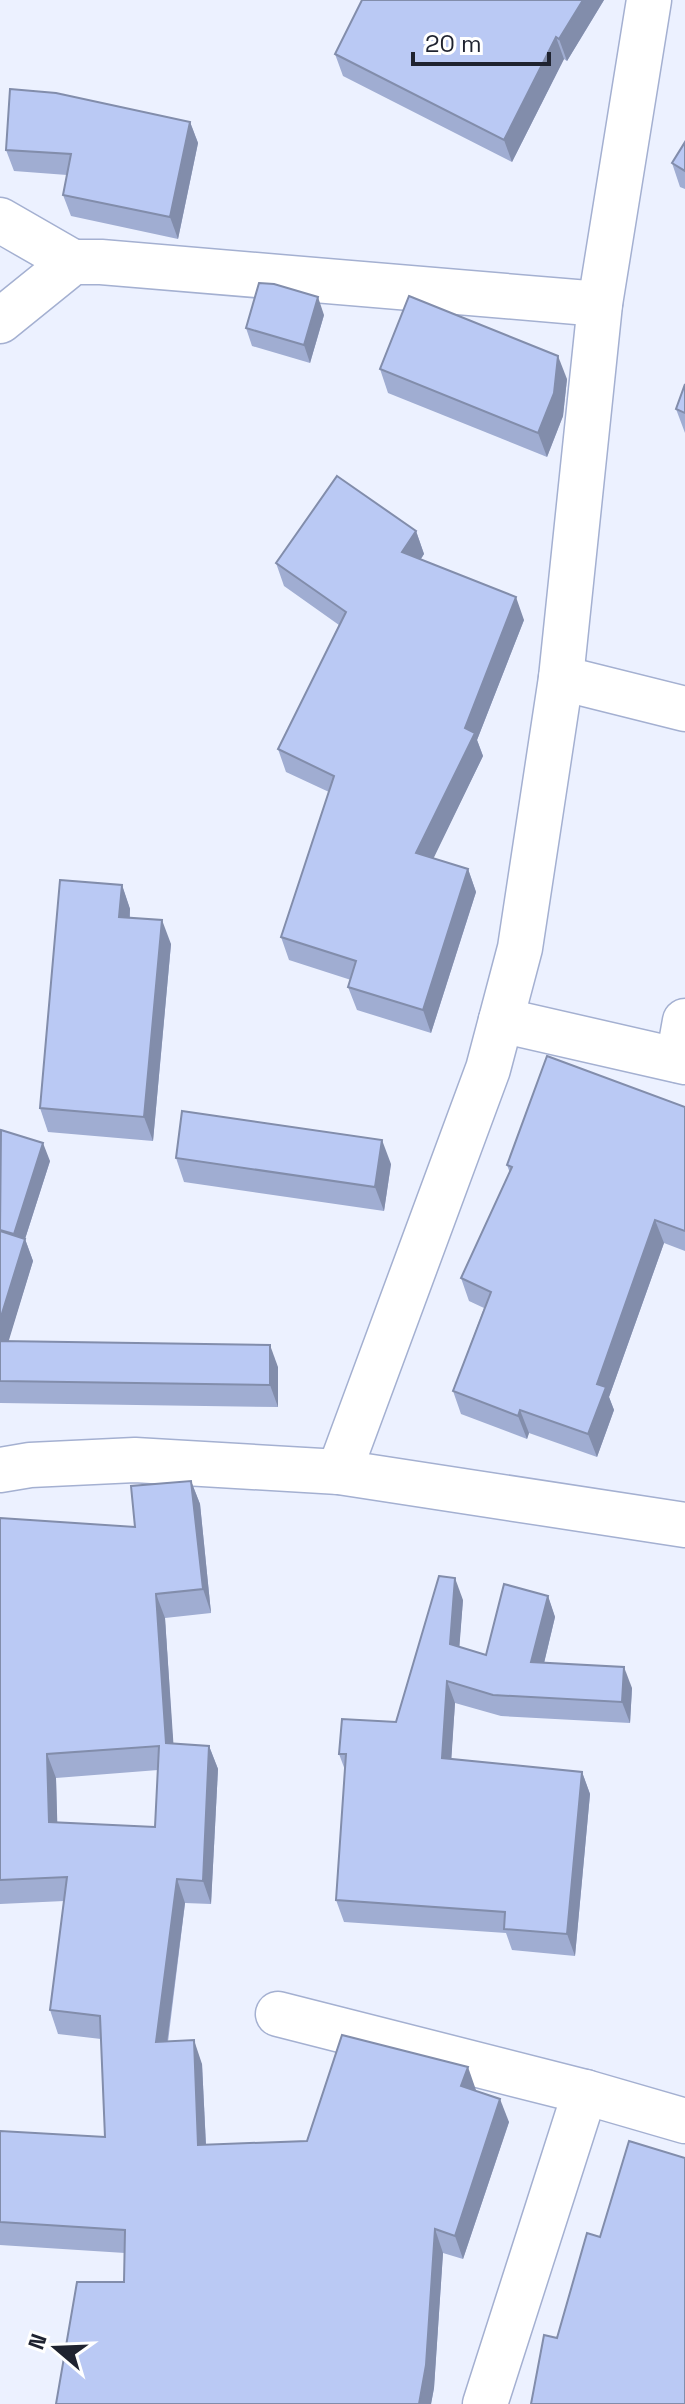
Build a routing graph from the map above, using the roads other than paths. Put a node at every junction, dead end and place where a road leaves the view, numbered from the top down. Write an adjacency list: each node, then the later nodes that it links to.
1 (649, 0): 4 (street)
2 (0, 220): 3 (street)
3 (73, 262): 4 (street); 5 (street)
4 (600, 304): 6 (street)
5 (0, 321)
6 (561, 678): 7 (street); 8 (street)
7 (685, 709)
8 (501, 1020): 9 (street); 11 (street)
9 (683, 1047)
10 (0, 1470): 11 (street)
11 (339, 1472): 12 (street)
12 (685, 1525)
13 (278, 2014): 14 (street)
14 (585, 2092): 15 (street); 16 (street)
15 (685, 2121)
16 (485, 2404)

